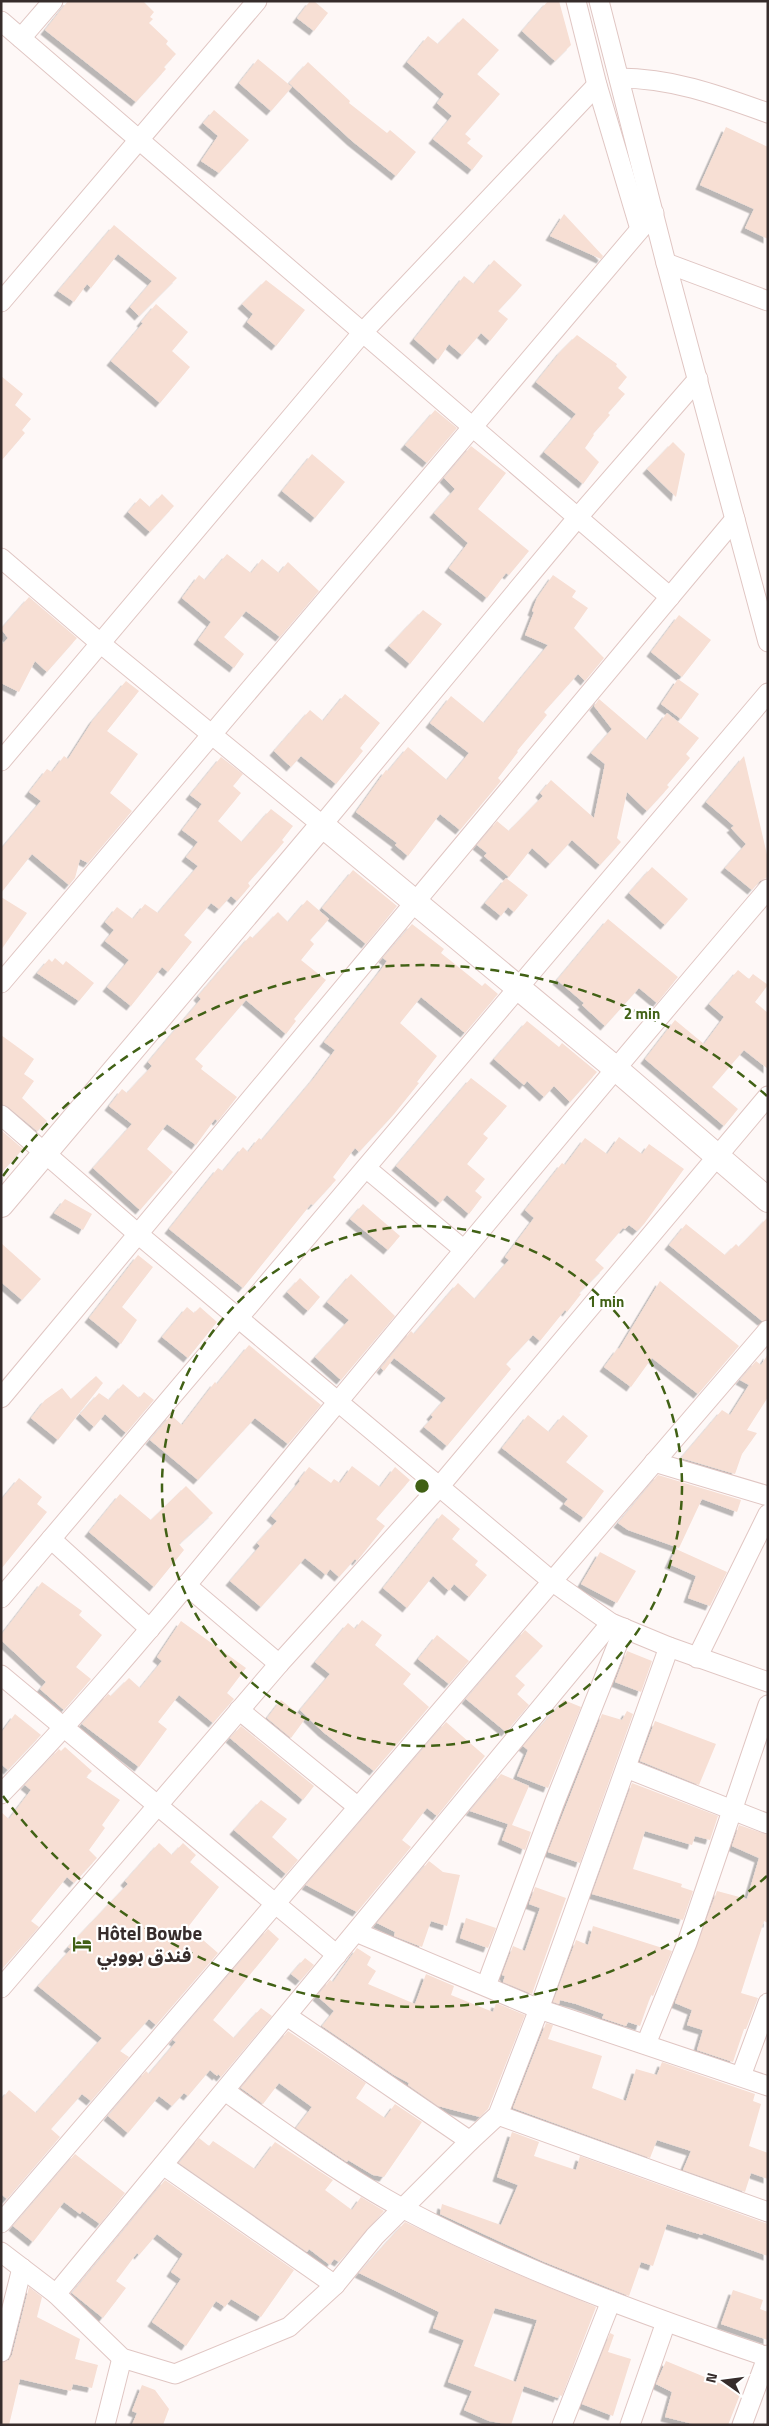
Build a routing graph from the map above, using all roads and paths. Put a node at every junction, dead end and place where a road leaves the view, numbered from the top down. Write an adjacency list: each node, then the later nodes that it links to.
1 (53, 1): 7 (street)
2 (257, 1): 11 (street)
3 (576, 1): 6 (street)
4 (602, 10): 6 (street); 8 (street)
5 (1, 21): 7 (street)
6 (583, 30): 9 (street)
7 (21, 38): 11 (street)
8 (619, 78): 10 (street); 12 (street)
9 (597, 85): 13 (street); 17 (street)
10 (768, 113)
11 (139, 140): 15 (street); 17 (street)
12 (654, 213): 13 (street); 14 (street)
13 (640, 229): 19 (street)
14 (666, 263): 16 (street); 18 (street)
15 (1, 302)
16 (768, 302)
17 (363, 332): 19 (street); 25 (street)
18 (698, 379): 20 (street); 21 (street)
19 (473, 427): 20 (street); 27 (street)
20 (578, 517): 23 (street); 29 (street)
21 (735, 519): 23 (street); 24 (street)
22 (1, 558): 25 (street)
23 (670, 597): 31 (street)
24 (768, 642)
25 (100, 643): 27 (street); 28 (street)
26 (768, 693): 33 (street)
27 (211, 736): 29 (street); 32 (street)
28 (2, 759)
29 (322, 825): 31 (street); 37 (street)
30 (768, 889): 34 (street)
31 (415, 902): 33 (street); 42 (street)
32 (1, 984)
33 (520, 988): 34 (street); 39 (street)
34 (615, 1068): 38 (street); 43 (street)
35 (768, 1096): 38 (street)
36 (1, 1115): 37 (street)
37 (46, 1152): 41 (street); 42 (street)
38 (717, 1158): 40 (street); 49 (street)
39 (366, 1168): 43 (street); 44 (street)
40 (768, 1200)
41 (1, 1205)
42 (138, 1234): 44 (street); 46 (street)
43 (464, 1250): 47 (street)
44 (239, 1319): 47 (street); 52 (street)
45 (768, 1330): 48 (street)
46 (1, 1398)
47 (339, 1401): 49 (street); 54 (street)
48 (654, 1462): 50 (street); 53 (street)
49 (439, 1487): 53 (street); 60 (street)
50 (768, 1496)
51 (768, 1514): 59 (street)
52 (51, 1539): 55 (street); 57 (street)
53 (553, 1582): 56 (street); 69 (street)
54 (186, 1585): 57 (street); 60 (street)
55 (1, 1598)
56 (617, 1625): 58 (street); 73 (street); 75 (street)
57 (150, 1629): 65 (street)
58 (668, 1647): 59 (street); 66 (street)
59 (697, 1658): 62 (street)
60 (279, 1664): 64 (street)
61 (1, 1675): 65 (street)
62 (768, 1682)
63 (768, 1705): 70 (street)
64 (239, 1710): 68 (street); 69 (street)
65 (66, 1727): 67 (street); 68 (street)
66 (626, 1768): 70 (street); 78 (street)
67 (1, 1794)
68 (158, 1805): 72 (street); 76 (street)
69 (358, 1807): 72 (street)
70 (732, 1811): 71 (street); 80 (street)
71 (768, 1824)
72 (276, 1903): 74 (street); 89 (street)
73 (356, 1932): 74 (street); 75 (street)
74 (337, 1955): 79 (street)
75 (486, 1986): 78 (street)
76 (1, 1988)
77 (768, 2003): 81 (street)
78 (539, 2009): 80 (street); 84 (street)
79 (287, 2016): 83 (street); 85 (street)
80 (646, 2044): 81 (street)
81 (740, 2076): 82 (street)
82 (768, 2086)
83 (225, 2091): 86 (street); 87 (street)
84 (498, 2115): 85 (street); 88 (street)
85 (470, 2140): 87 (street)
86 (163, 2165): 92 (street); 93 (street)
87 (404, 2209): 92 (street); 94 (street)
88 (768, 2212)
89 (1, 2223)
90 (1, 2252): 91 (street)
91 (22, 2268): 93 (street); 96 (street)
92 (335, 2285): 98 (street)
93 (56, 2294): 98 (street)
94 (611, 2301): 95 (street); 100 (street)
95 (666, 2322): 97 (street); 101 (street)
96 (1, 2352)
97 (768, 2356): 102 (street)
98 (122, 2358): 99 (street)
99 (105, 2425)
100 (562, 2425)
101 (630, 2425)
102 (742, 2425)

